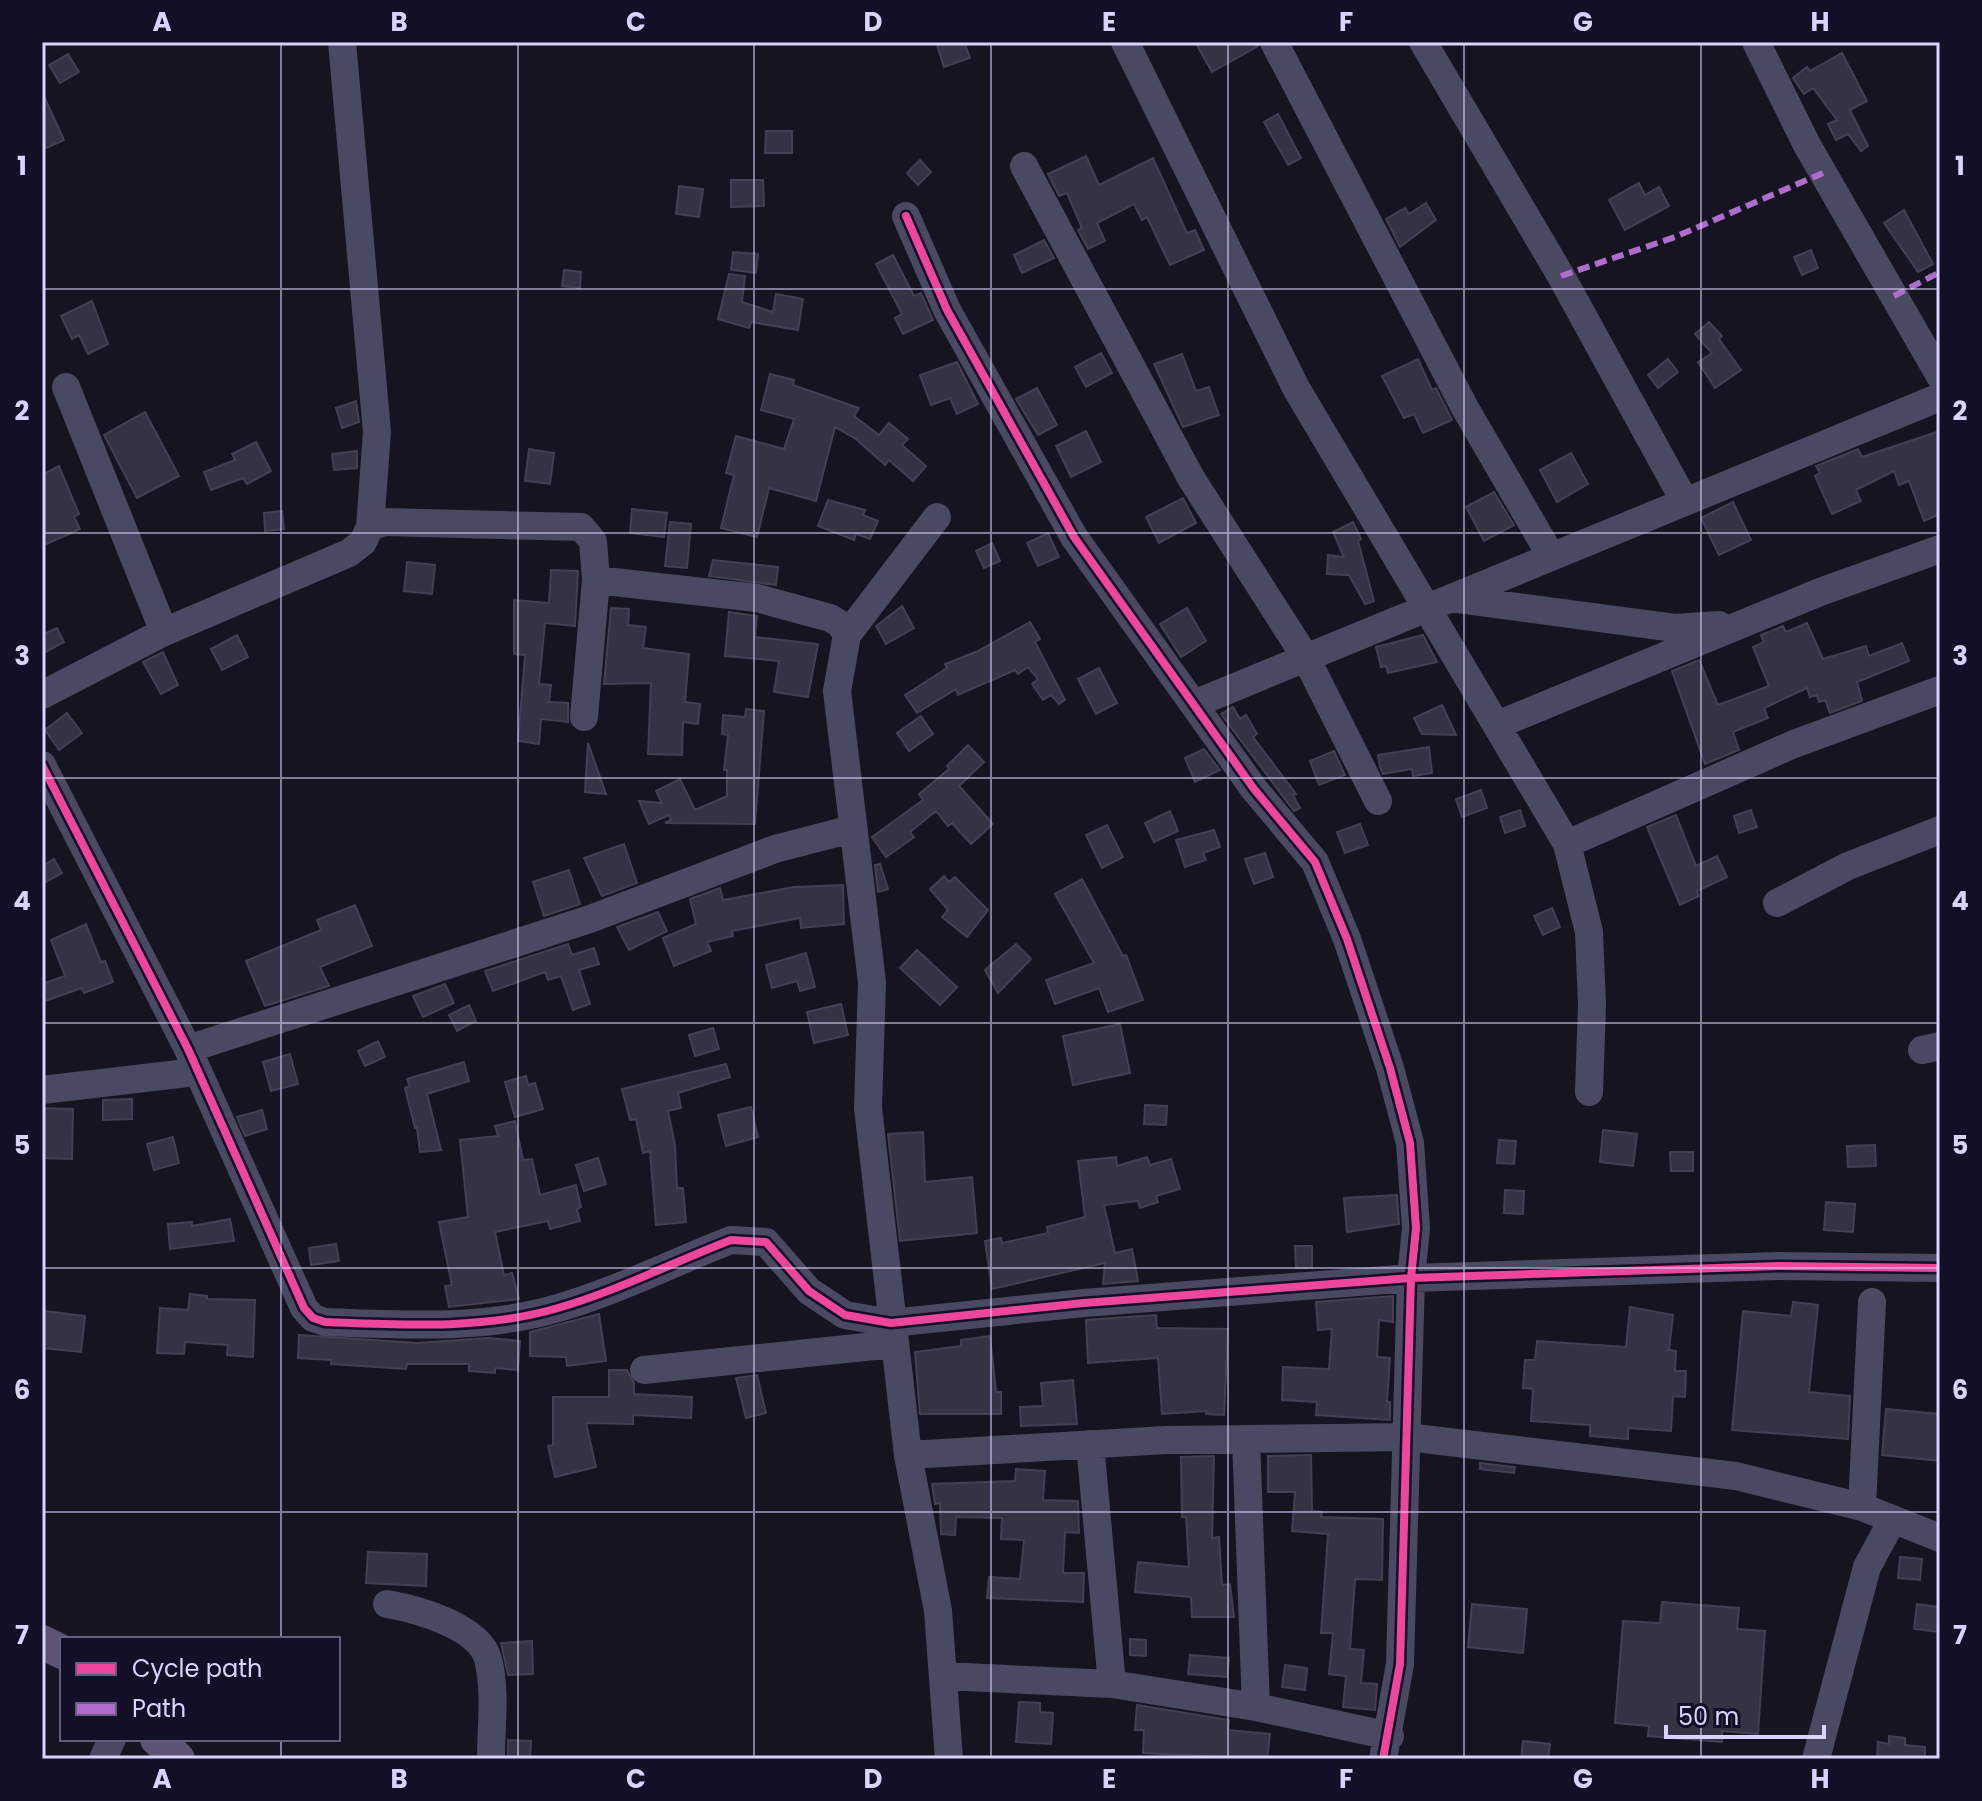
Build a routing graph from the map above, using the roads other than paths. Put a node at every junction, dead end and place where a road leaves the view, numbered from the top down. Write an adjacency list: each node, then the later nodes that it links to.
1 (342, 42): 13 (street)
2 (1125, 42): 17 (street)
3 (1274, 42): 15 (street)
4 (1423, 42): 11 (street)
5 (1756, 42): 8 (street)
6 (1024, 166): 21 (street)
7 (906, 216): 24 (street)
8 (1940, 376)
9 (66, 387): 19 (street)
10 (1940, 397): 11 (street)
11 (1685, 502): 15 (street)
12 (937, 517): 20 (street)
13 (370, 527): 16 (street); 19 (street)
14 (1940, 549): 18 (street)
15 (1551, 556): 17 (street)
16 (596, 580): 20 (street); 25 (street)
17 (1439, 603): 18 (street); 21 (street); 26 (street)
18 (1737, 626): 26 (street)
19 (164, 632): 23 (street)
20 (847, 635): 29 (street)
21 (1306, 658): 24 (street); 28 (street)
22 (1940, 690): 31 (street)
23 (42, 695)
24 (1194, 704): 37 (street)
25 (584, 717)
26 (1497, 725): 31 (street)
27 (42, 765): 33 (street)
28 (1378, 801)
29 (852, 829): 33 (street); 39 (street)
30 (1940, 830): 32 (street)
31 (1567, 844): 35 (street)
32 (1777, 903)
33 (192, 1060): 34 (street); 39 (street)
34 (42, 1090)
35 (1589, 1092)
36 (1940, 1268): 37 (street)
37 (1411, 1278): 39 (street); 41 (street)
38 (1872, 1302): 45 (street)
39 (892, 1334): 40 (street); 44 (street)
40 (644, 1370)
41 (1407, 1437): 42 (street); 45 (street); 55 (street)
42 (1246, 1439): 43 (street); 53 (street)
43 (1090, 1444): 44 (street); 52 (street)
44 (908, 1455): 51 (street)
45 (1862, 1507): 46 (street)
46 (1893, 1519): 47 (street); 59 (street)
47 (1940, 1538)
48 (387, 1604): 57 (street)
49 (42, 1642): 50 (main road)
50 (60, 1651)
51 (943, 1676): 52 (street); 58 (street)
52 (1112, 1684): 53 (street)
53 (1256, 1707): 55 (street)
54 (159, 1741): 56 (main road)
55 (1387, 1747)
56 (178, 1759)
57 (491, 1759)
58 (949, 1759)
59 (1816, 1759)

